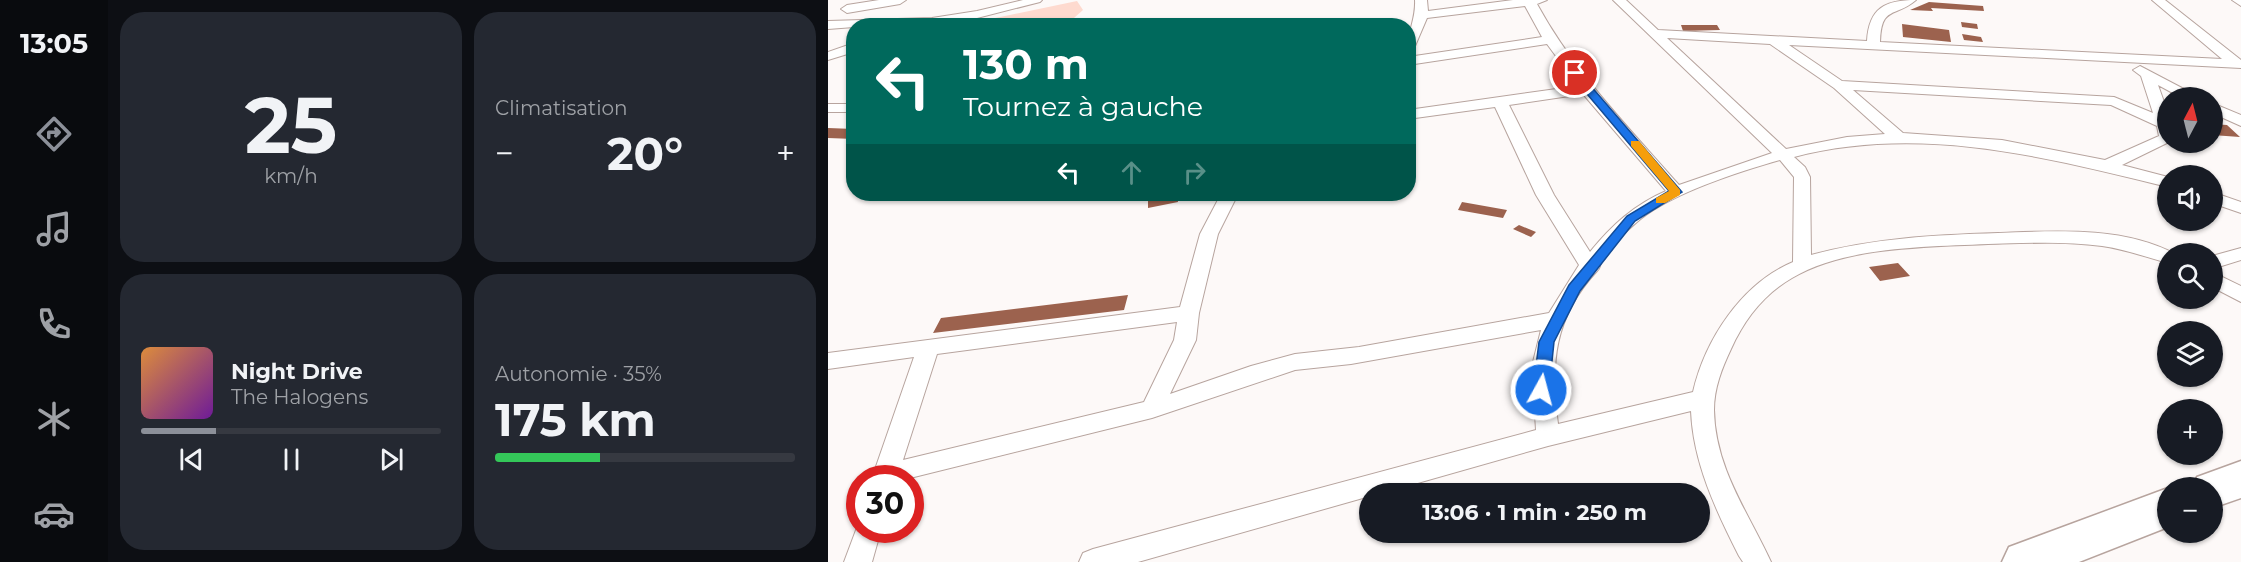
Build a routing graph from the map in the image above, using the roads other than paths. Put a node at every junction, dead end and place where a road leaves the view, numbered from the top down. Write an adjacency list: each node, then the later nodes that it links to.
1 (900, 0): 8 (street)
2 (1036, 0): 10 (street)
3 (1421, 0): 9 (street)
4 (1619, 0): 16 (street)
5 (1910, 0): 19 (street)
6 (2158, 0): 24 (street)
7 (1535, 1): 9 (street); 17 (street)
8 (850, 5): 14 (street)
9 (1422, 15): 15 (street)
10 (961, 17): 11 (street); 12 (street)
11 (954, 18)
12 (958, 18)
13 (846, 23): 14 (street)
14 (828, 25)
15 (1416, 28)
16 (1655, 34): 18 (street); 39 (street)
17 (1550, 40): 23 (street); 28 (street)
18 (1773, 40): 19 (street); 26 (street)
19 (1873, 45): 22 (street)
20 (846, 50): 21 (street)
21 (828, 56)
22 (2120, 58): 24 (street); 25 (street)
23 (1416, 60)
24 (2239, 65)
25 (2147, 74): 27 (street); 30 (street)
26 (1839, 85): 35 (street); 37 (street)
27 (2172, 87)
28 (1587, 89): 29 (street); 42 (street)
29 (1501, 103): 34 (street); 50 (street)
30 (2157, 105)
31 (828, 108): 32 (street)
32 (846, 108)
33 (2223, 112): 36 (street)
34 (1416, 114)
35 (2157, 120)
36 (2241, 121)
37 (1899, 138): 39 (street); 40 (street)
38 (2157, 142): 40 (street)
39 (1784, 154): 42 (street); 49 (street)
40 (2106, 166): 41 (street)
41 (2157, 179)
42 (1676, 192): 50 (street)
43 (1226, 201): 53 (street)
44 (2223, 201): 45 (street)
45 (2241, 208)
46 (2157, 253): 49 (street)
47 (2241, 254): 48 (street)
48 (2223, 260)
49 (1802, 265): 57 (street)
50 (1590, 267): 54 (street)
51 (2223, 284): 52 (street)
52 (2241, 295)
53 (1189, 314): 55 (street); 58 (street)
54 (1557, 319): 58 (street); 59 (street)
55 (928, 349): 56 (street); 60 (street)
56 (828, 361)
57 (1703, 399): 59 (street); 68 (street)
58 (1152, 409): 61 (street)
59 (1548, 436): 67 (street)
60 (889, 465)
61 (924, 466)
62 (2241, 479): 63 (highway)
63 (2223, 486)
64 (2157, 511): 69 (highway)
65 (864, 543): 66 (street)
66 (858, 562)
67 (1093, 562)
68 (1757, 562)
69 (2025, 562)

